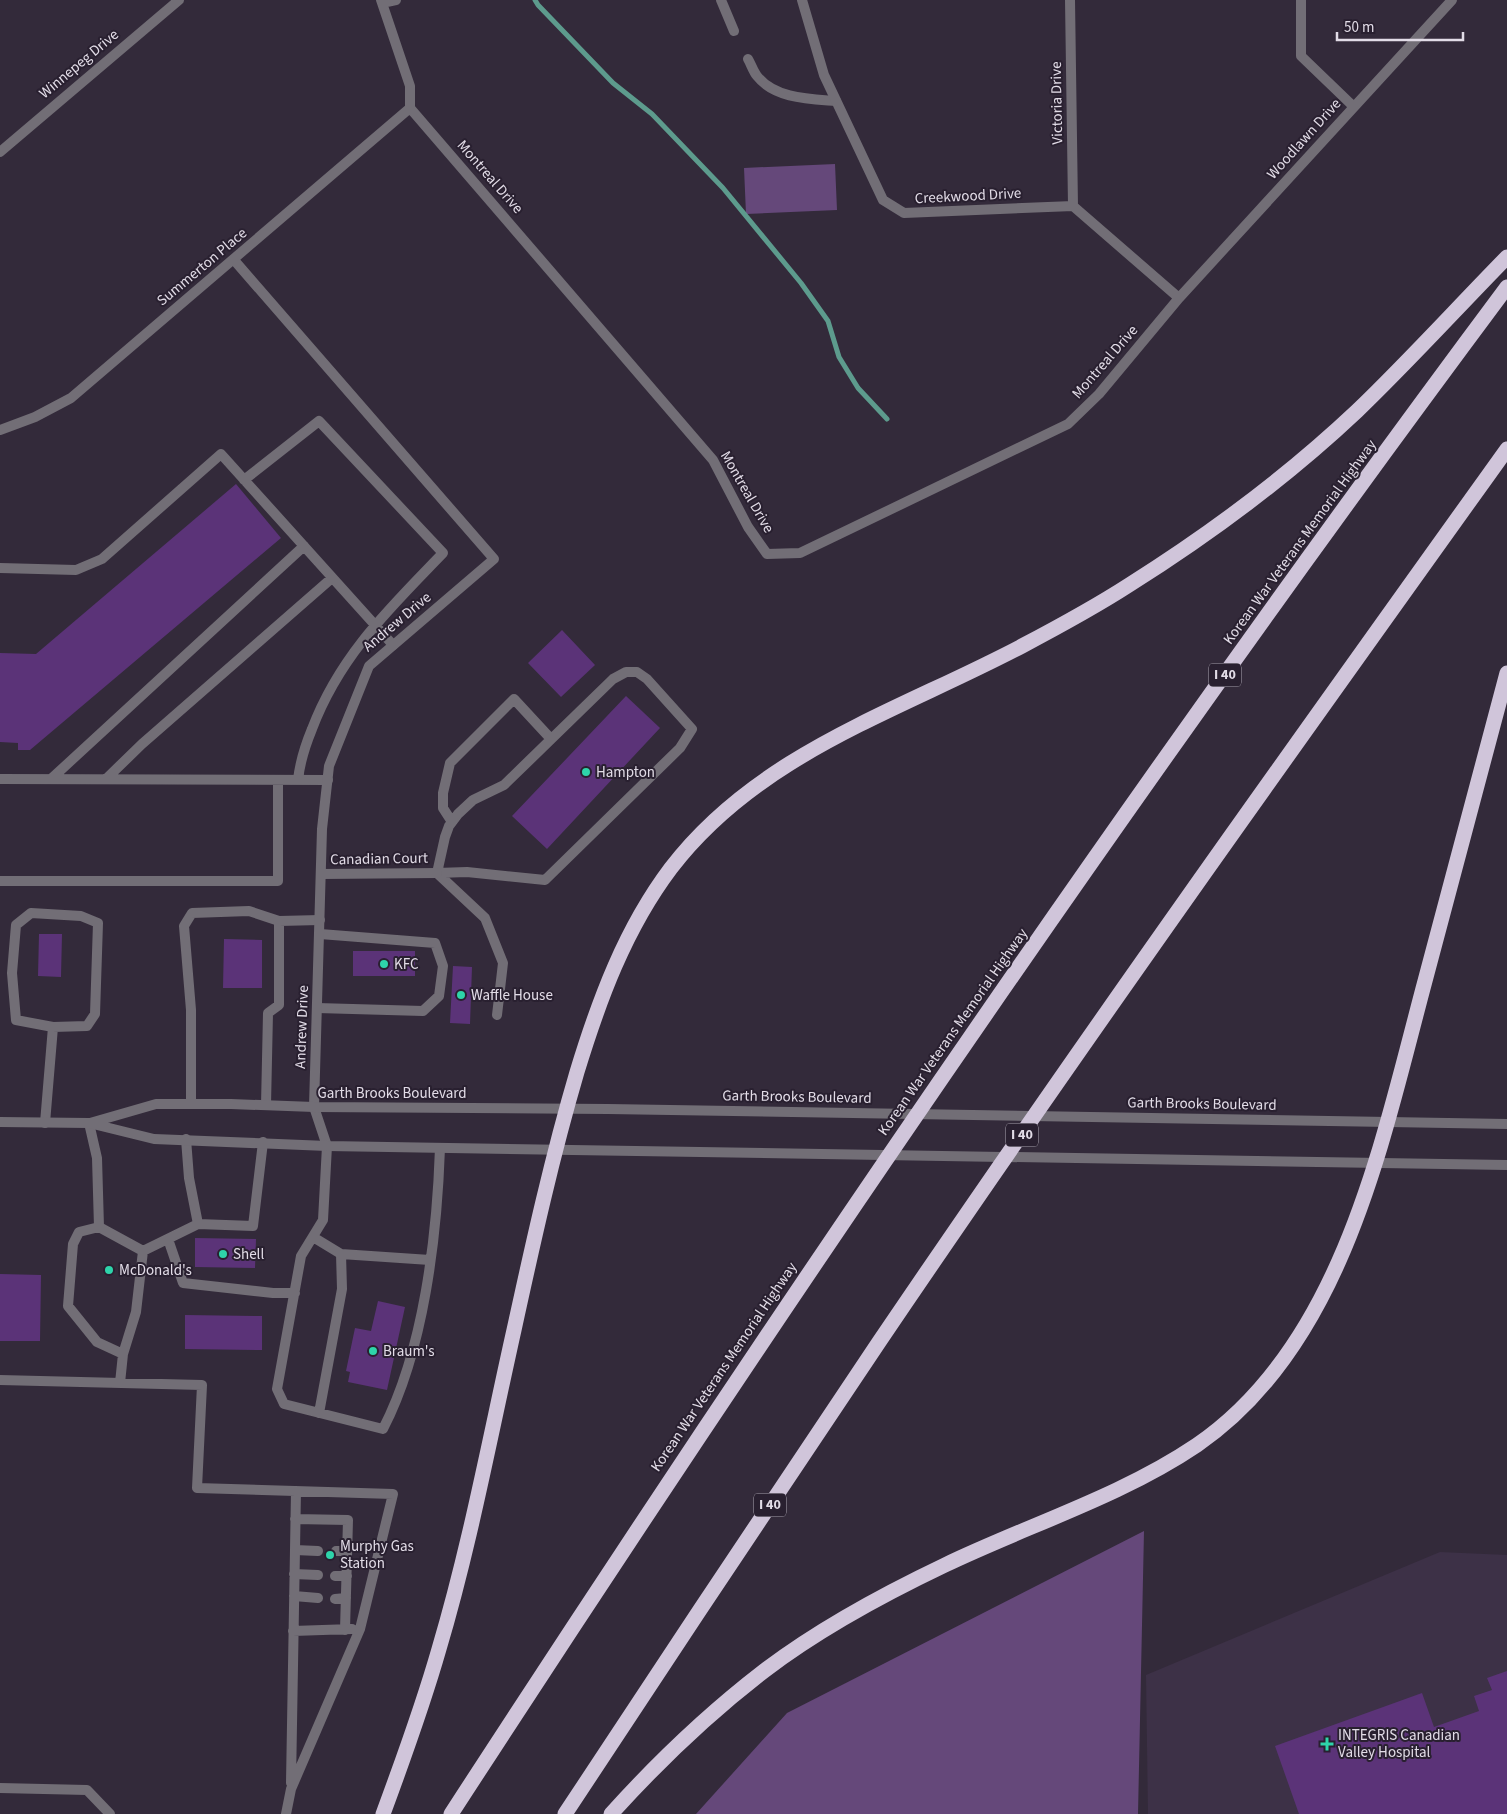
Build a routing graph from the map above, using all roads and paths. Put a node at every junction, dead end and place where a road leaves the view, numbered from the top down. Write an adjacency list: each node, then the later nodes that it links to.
1 (179, 0): 14 (street, Winnepeg Drive)
2 (396, 0): 8 (street)
3 (720, 0): 9 (street)
4 (802, 0): 11 (street, Creekwood Drive)
5 (1070, 0): 15 (street, Victoria Drive)
6 (1301, 0): 13 (street)
7 (1452, 0): 13 (street, Woodlawn Drive)
8 (381, 1): 12 (street)
9 (734, 31)
10 (748, 59): 11 (street)
11 (836, 101): 15 (street, Creekwood Drive)
12 (410, 108): 17 (street, Summerton Place); 19 (street, Montreal Drive)
13 (1354, 108): 19 (street, Woodlawn Drive)
14 (0, 152)
15 (1073, 206): 19 (street)
16 (1507, 257): 49 (highway)
17 (234, 260): 20 (street, Summerton Place); 27 (street, Andrew Drive)
18 (1507, 287): 92 (highway, Korean War Veterans Memorial Highway / I 40)
19 (1180, 298)
20 (0, 430)
21 (1507, 449): 93 (highway, I 40)
22 (244, 480): 23 (street); 24 (street); 26 (street)
23 (304, 546): 25 (street); 31 (street)
24 (0, 568)
25 (332, 578): 26 (street); 32 (street)
26 (374, 624): 27 (street); 34 (street)
27 (393, 645): 35 (street, Andrew Drive)
28 (1507, 673): 51 (highway)
29 (551, 739): 36 (street); 36 (street); 37 (street, Canadian Court)
30 (0, 779): 31 (street)
31 (51, 779): 32 (street)
32 (106, 779): 33 (street)
33 (278, 780): 34 (street); 39 (street)
34 (298, 780): 35 (street)
35 (328, 780): 38 (street, Andrew Drive)
36 (452, 822): 37 (street)
37 (437, 873): 38 (street, Canadian Court); 44 (street)
38 (322, 874): 40 (street, Andrew Drive)
39 (0, 881)
40 (320, 920): 41 (street); 42 (street, Andrew Drive)
41 (279, 921): 46 (street); 47 (street)
42 (320, 934): 43 (street, Andrew Drive); 43 (street)
43 (317, 1008): 48 (street, Andrew Drive)
44 (498, 1015)
45 (53, 1027): 45 (street); 52 (street)
46 (191, 1104): 47 (street, Garth Brooks Boulevard); 53 (street, Garth Brooks Boulevard)
47 (266, 1105): 48 (street, Garth Brooks Boulevard)
48 (314, 1107): 49 (street, Garth Brooks Boulevard); 57 (street, Andrew Drive)
49 (566, 1109): 51 (street, Garth Brooks Boulevard); 59 (highway)
50 (0, 1122): 52 (street, Garth Brooks Boulevard)
51 (1387, 1122): 54 (street, Garth Brooks Boulevard); 60 (highway)
52 (45, 1123): 53 (street, Garth Brooks Boulevard)
53 (89, 1123): 55 (street, Garth Brooks Boulevard); 63 (street)
54 (1507, 1124)
55 (186, 1140): 56 (street, Garth Brooks Boulevard); 62 (street)
56 (263, 1142): 57 (street, Garth Brooks Boulevard); 62 (street)
57 (327, 1146): 58 (street, Garth Brooks Boulevard); 64 (street)
58 (440, 1148): 59 (street, Garth Brooks Boulevard); 68 (street)
59 (554, 1149): 60 (street, Garth Brooks Boulevard); 91 (highway)
60 (1375, 1164): 61 (street, Garth Brooks Boulevard); 94 (highway)
61 (1507, 1165)
62 (198, 1224): 65 (street)
63 (99, 1227): 66 (street); 70 (street)
64 (313, 1237): 67 (street); 69 (street)
65 (168, 1239): 66 (street); 69 (street)
66 (143, 1251): 70 (street)
67 (341, 1254): 68 (street); 73 (street)
68 (430, 1260): 73 (street)
69 (295, 1293): 73 (street)
70 (123, 1354): 72 (street)
71 (0, 1380): 72 (street)
72 (120, 1382): 74 (street)
73 (319, 1413)
74 (296, 1492): 75 (street); 84 (street)
75 (295, 1520): 76 (street); 81 (street)
76 (295, 1550): 77 (street); 78 (street)
77 (318, 1551)
78 (294, 1574): 79 (street); 82 (street)
79 (318, 1575)
80 (335, 1576): 81 (street)
81 (347, 1576): 85 (street)
82 (294, 1596): 83 (street); 86 (street)
83 (318, 1598)
84 (360, 1629): 85 (street); 88 (street)
85 (346, 1630): 86 (street)
86 (294, 1631): 88 (street)
87 (0, 1788): 89 (street)
88 (291, 1789): 90 (street)
89 (110, 1814)
90 (286, 1814)
91 (382, 1814)
92 (451, 1814)
93 (565, 1814)
94 (611, 1814)

